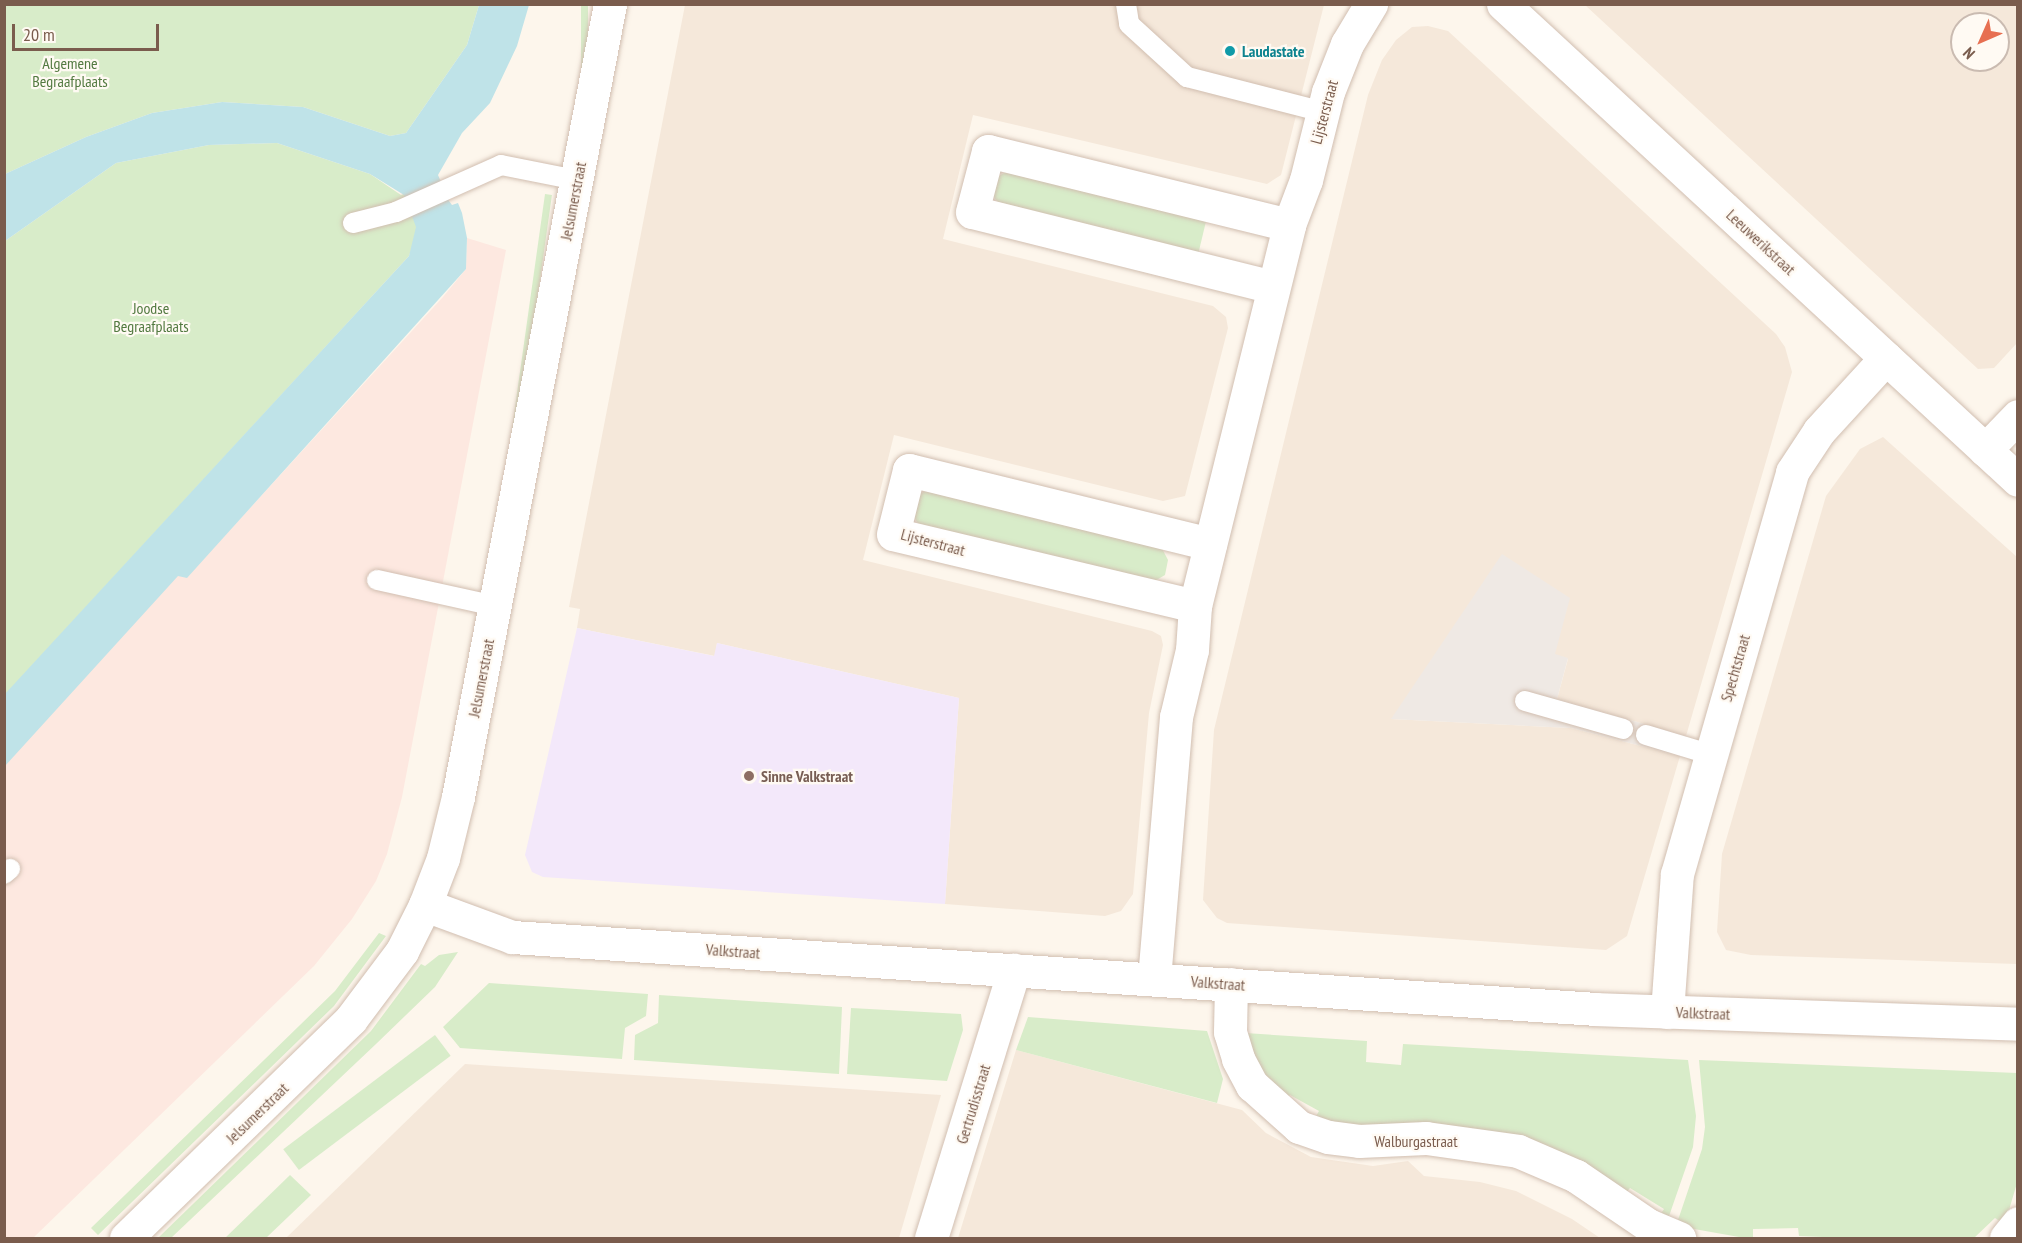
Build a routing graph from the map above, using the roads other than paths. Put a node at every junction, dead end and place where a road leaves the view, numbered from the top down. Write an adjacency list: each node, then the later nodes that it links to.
1 (610, 4): 6 (street, Jelsumerstraat)
2 (1126, 4): 5 (lane)
3 (1371, 4): 5 (street, Lijsterstraat)
4 (1503, 4): 10 (street, Leeuwerikstraat)
5 (1323, 112): 8 (street, Lijsterstraat)
6 (577, 180): 7 (lane); 16 (street, Jelsumerstraat)
7 (352, 223)
8 (1289, 225): 9 (street, Lijsterstraat); 9 (street)
9 (1273, 287): 14 (street, Lijsterstraat)
10 (1886, 358): 12 (street, Leeuwerikstraat); 21 (street, Spechtstraat)
11 (2018, 416): 12 (street)
12 (1985, 450): 13 (street, Leeuwerikstraat)
13 (2018, 480)
14 (1210, 544): 17 (street, Lijsterstraat); 17 (street, Lijsterstraat)
15 (377, 580): 16 (lane)
16 (495, 606): 22 (street, Jelsumerstraat)
17 (1195, 606): 24 (street, Lijsterstraat)
18 (1525, 701): 19 (lane)
19 (1623, 729)
20 (1646, 735): 21 (lane)
21 (1709, 754): 26 (street, Spechtstraat)
22 (425, 905): 23 (street, Valkstraat); 29 (street, Jelsumerstraat)
23 (1014, 970): 24 (street, Valkstraat); 30 (street, Gertrudisstraat)
24 (1154, 979): 25 (street, Valkstraat)
25 (1231, 984): 26 (street, Valkstraat); 31 (street, Walburgastraat)
26 (1667, 1012): 27 (street, Valkstraat)
27 (2018, 1024)
28 (2018, 1223): 32 (street)
29 (126, 1239)
30 (931, 1239)
31 (1679, 1239)
32 (2006, 1239)

